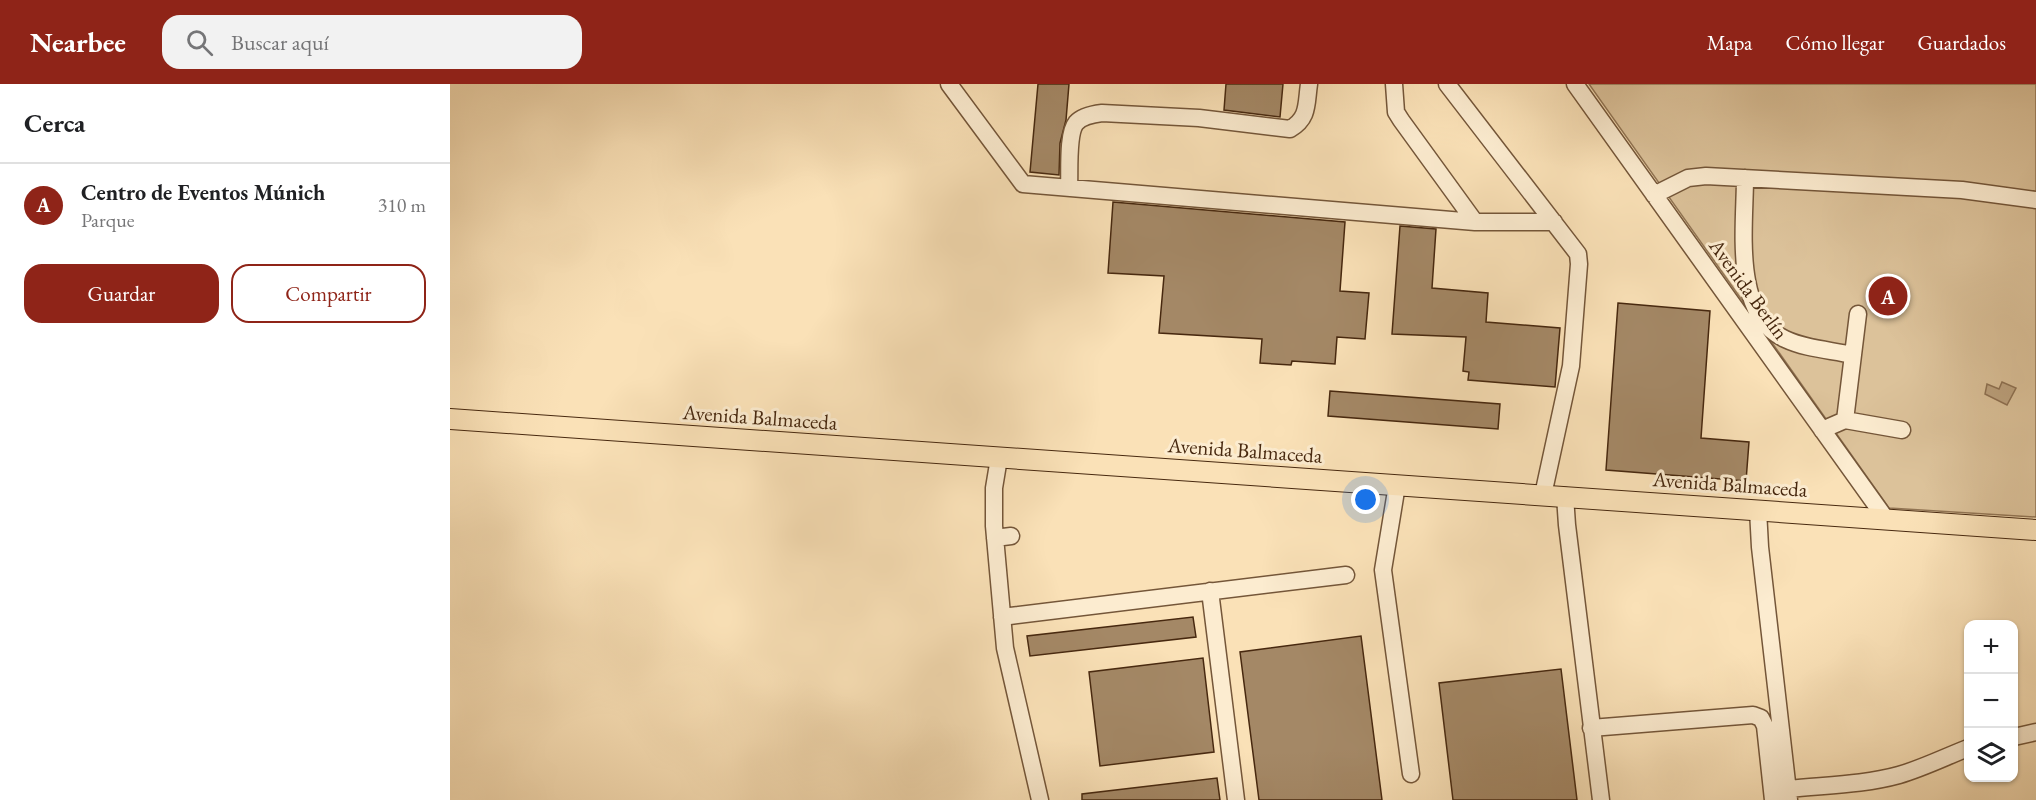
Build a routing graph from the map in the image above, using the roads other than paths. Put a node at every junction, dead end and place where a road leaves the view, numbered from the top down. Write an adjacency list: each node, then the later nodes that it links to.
1 (949, 84): 7 (street)
2 (1309, 84): 7 (street)
3 (1394, 84): 10 (street)
4 (1447, 84): 11 (street)
5 (1575, 84): 8 (street, Avenida Berlín)
6 (1745, 178): 8 (street); 9 (street); 13 (street)
7 (1069, 188): 10 (street)
8 (1654, 195): 16 (street, Avenida Berlín)
9 (2036, 200)
10 (1475, 222): 11 (street)
11 (1554, 222): 20 (street)
12 (1858, 314): 13 (street)
13 (1853, 355): 15 (street)
14 (450, 419): 18 (main road, Avenida Balmaceda)
15 (1845, 420): 16 (street); 17 (street)
16 (1822, 430): 23 (street, Avenida Berlín)
17 (1902, 430)
18 (999, 458): 19 (main road, Avenida Balmaceda); 27 (street)
19 (1397, 484): 20 (main road, Avenida Balmaceda); 32 (street)
20 (1543, 495): 21 (main road, Avenida Balmaceda)
21 (1565, 496): 22 (main road, Avenida Balmaceda); 28 (street)
22 (1758, 510): 23 (main road, Avenida Balmaceda); 33 (street)
23 (1886, 519): 24 (main road, Avenida Balmaceda)
24 (2036, 530)
25 (1346, 575): 26 (street)
26 (1210, 591): 27 (street); 35 (street)
27 (1002, 617): 34 (street)
28 (1592, 728): 36 (street); 37 (street)
29 (2036, 732): 30 (street)
30 (2018, 736)
31 (1964, 750): 33 (street)
32 (1411, 774)
33 (1788, 795)
34 (1040, 800)
35 (1236, 800)
36 (1601, 800)
37 (1773, 800)

